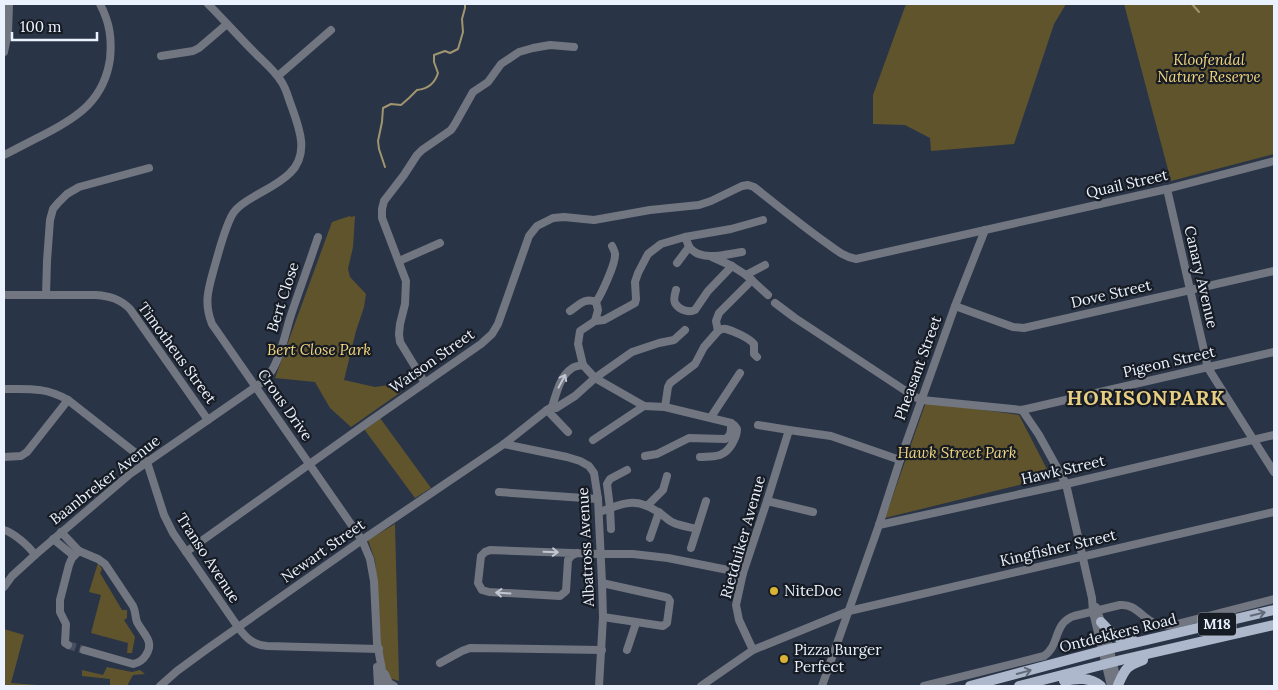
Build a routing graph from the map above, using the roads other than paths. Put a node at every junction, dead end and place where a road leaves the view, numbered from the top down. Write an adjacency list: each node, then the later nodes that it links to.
1 (9, 4): 7 (street)
2 (100, 4): 10 (street)
3 (208, 4): 4 (street, Crous Drive)
4 (227, 24): 8 (street); 9 (street, Crous Drive)
5 (331, 30): 9 (street)
6 (574, 48): 26 (street)
7 (4, 52)
8 (161, 56)
9 (278, 76): 51 (street, Crous Drive)
10 (4, 155)
11 (1274, 161): 14 (street, Quail Street)
12 (149, 168): 35 (street)
13 (748, 185): 17 (street, Quail Street); 50 (street, Watson Street)
14 (1167, 189): 16 (street, Quail Street); 33 (street, Canary Avenue)
15 (763, 220): 19 (street)
16 (985, 230): 17 (street, Quail Street); 23 (street, Pheasant Street)
17 (968, 233): 23 (street)
18 (318, 237): 51 (street, Bert Close)
19 (685, 237): 22 (street); 41 (street)
20 (440, 243): 26 (street)
21 (612, 246): 37 (street)
22 (689, 247): 25 (street); 27 (street)
23 (978, 248): 39 (street, Pheasant Street)
24 (742, 252): 25 (street)
25 (712, 257): 29 (street)
26 (399, 261): 50 (street)
27 (677, 263)
28 (765, 265): 31 (street)
29 (732, 266): 31 (street); 32 (street)
30 (1274, 271): 33 (street, Dove Street)
31 (749, 277): 36 (street); 43 (street)
32 (676, 290)
33 (1190, 290): 39 (street, Dove Street); 47 (street, Canary Avenue)
34 (4, 295): 35 (street, Timotheus Street)
35 (46, 295): 60 (street, Timotheus Street)
36 (768, 295)
37 (596, 302): 40 (street); 41 (street)
38 (775, 303): 54 (street)
39 (955, 306): 54 (street, Pheasant Street)
40 (570, 311)
41 (595, 321): 46 (street)
42 (685, 330): 49 (street, Newart Street)
43 (718, 330): 45 (street); 56 (street)
44 (1274, 352): 47 (street, Pigeon Street)
45 (757, 357)
46 (583, 365): 49 (street); 57 (street, one-way to 46)
47 (1208, 368): 58 (street, Pigeon Street); 67 (street, Canary Avenue)
48 (740, 373): 59 (street)
49 (596, 378): 55 (street); 57 (street, Newart Street)
50 (425, 383): 74 (street, Watson Street)
51 (255, 386): 60 (street, Baanbreker Avenue); 74 (street, Crous Drive)
52 (4, 389): 53 (street)
53 (68, 400): 71 (street); 73 (street)
54 (922, 400): 58 (street, Pigeon Street); 72 (street, Pheasant Street)
55 (644, 406): 56 (street); 66 (street)
56 (665, 407): 59 (street)
57 (549, 408): 64 (street); 68 (street, Newart Street)
58 (1022, 410): 78 (street)
59 (711, 417): 61 (street)
60 (208, 420): 73 (street, Baanbreker Avenue)
61 (731, 423): 69 (street); 70 (street)
62 (758, 425): 63 (street)
63 (789, 430): 72 (street); 82 (street, Rietduiker Avenue)
64 (568, 432)
65 (1274, 435): 67 (street, Hawk Street)
66 (593, 440)
67 (1253, 440): 76 (street, Canary Avenue); 78 (street, Hawk Street)
68 (504, 444): 80 (street, Albatross Avenue); 96 (street, Newart Street)
69 (645, 456)
70 (700, 456)
71 (4, 457)
72 (900, 460): 89 (street, Pheasant Street)
73 (147, 462): 93 (street, Baanbreker Avenue); 98 (street, Transo Avenue)
74 (310, 463): 96 (street, Crous Drive); 98 (street, Watson Street)
75 (627, 470): 84 (street)
76 (1274, 472)
77 (667, 476): 83 (street)
78 (1066, 484): 89 (street, Hawk Street); 103 (street)
79 (500, 492): 80 (street)
80 (598, 499): 85 (street, Albatross Avenue)
81 (706, 501): 91 (street)
82 (767, 501): 87 (street); 104 (street, Rietduiker Avenue)
83 (647, 506): 84 (street); 86 (street)
84 (610, 508): 85 (street); 90 (street)
85 (599, 512): 101 (street, Albatross Avenue)
86 (659, 512): 91 (street); 94 (street)
87 (812, 512)
88 (1274, 512): 103 (street, Kingfisher Street)
89 (879, 525): 108 (street, Pheasant Street)
90 (611, 529)
91 (697, 529): 97 (street)
92 (4, 530): 102 (street)
93 (61, 532): 95 (street, Baanbreker Avenue); 100 (street)
94 (650, 538)
95 (53, 539): 100 (street); 102 (street, Baanbreker Avenue)
96 (362, 540): 115 (street, Newart Street); 118 (street, Crous Drive)
97 (691, 548)
98 (186, 552): 115 (street, Transo Avenue)
99 (577, 553): 99 (street, one-way to 99); 101 (street)
100 (77, 554): 117 (street); 119 (street)
101 (600, 554): 104 (street); 105 (street, Albatross Avenue)
102 (35, 555): 106 (street, Baanbreker Avenue)
103 (1082, 556): 108 (street, Kingfisher Street); 110 (street)
104 (743, 573): 122 (street, Rietduiker Avenue)
105 (602, 583): 111 (street, Albatross Avenue); 113 (street)
106 (4, 587)
107 (1274, 599): 110 (street, Ontdekkers Road)
108 (849, 610): 122 (street, Kingfisher Street); 134 (street, Pheasant Street)
109 (1274, 610): 116 (main road, Ontdekkers Road / M18, one-way to 109)
110 (1095, 611): 112 (street); 123 (street); 135 (street, Ontdekkers Road)
111 (603, 617): 113 (street); 120 (street, Albatross Avenue)
112 (1101, 622): 116 (main road); 123 (street)
113 (636, 623): 121 (street)
114 (1274, 624): 124 (main road, Ontdekkers Road / M18)
115 (238, 627): 118 (street, Transo Avenue); 128 (street, Newart Street)
116 (1160, 638): 123 (main road, Ontdekkers Road / M18)
117 (68, 645)
118 (377, 647): 125 (street, Crous Drive); 129 (street, Crous Drive)
119 (84, 650)
120 (602, 650): 126 (street); 132 (street, Albatross Avenue)
121 (627, 650)
122 (753, 650): 133 (street, Kingfisher Street)
123 (1106, 650): 127 (street); 136 (main road, Ontdekkers Road / M18, one-way to 123)
124 (1164, 650): 127 (main road, Ontdekkers Road / M18); 140 (main road)
125 (380, 661): 130 (street, Crous Drive); 131 (street)
126 (440, 663)
127 (1109, 663): 137 (main road, Ontdekkers Road / M18); 140 (street)
128 (160, 686)
129 (378, 686)
130 (385, 686)
131 (394, 686)
132 (599, 686)
133 (701, 686)
134 (822, 686)
135 (924, 686)
136 (970, 686)
137 (1019, 686)
138 (1038, 686): 139 (main road)
139 (1101, 686)
140 (1116, 686)

